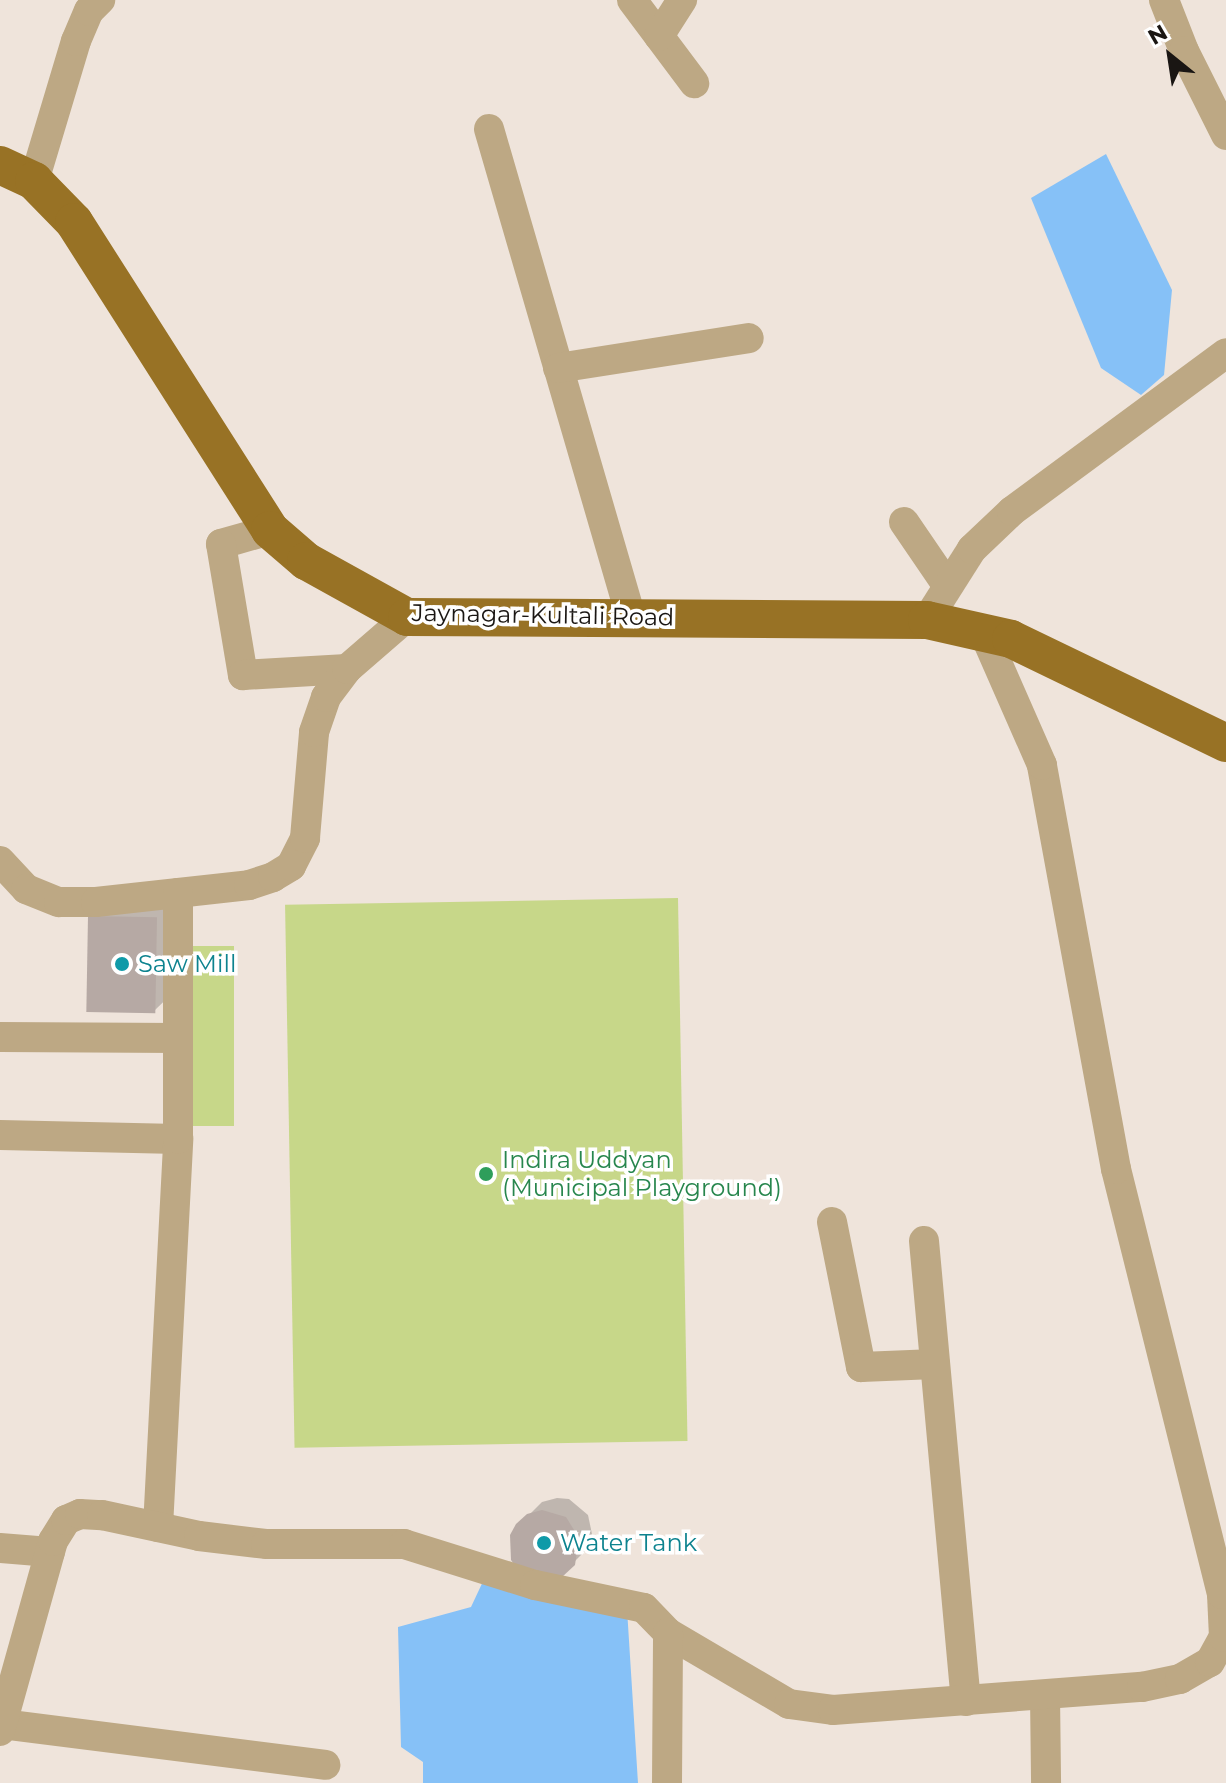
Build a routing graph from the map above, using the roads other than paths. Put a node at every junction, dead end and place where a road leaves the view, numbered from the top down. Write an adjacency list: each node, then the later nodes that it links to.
1 (100, 0): 10 (street)
2 (632, 0): 5 (street)
3 (682, 0): 5 (street)
4 (1164, 0): 8 (street)
5 (659, 36): 6 (street)
6 (694, 83)
7 (489, 129): 13 (street)
8 (1226, 135)
9 (0, 165): 10 (main road, Jaynagar-Kultali Road)
10 (34, 181): 15 (main road, Jaynagar-Kultali Road)
11 (749, 338): 13 (street)
12 (1226, 353): 16 (street)
13 (558, 368): 18 (street)
14 (904, 522): 16 (street)
15 (270, 530): 17 (main road, Jaynagar-Kultali Road); 21 (street)
16 (947, 585): 19 (street)
17 (407, 617): 18 (main road, Jaynagar-Kultali Road); 21 (street)
18 (631, 617): 19 (main road, Jaynagar-Kultali Road)
19 (927, 620): 20 (main road, Jaynagar-Kultali Road)
20 (984, 633): 22 (main road, Jaynagar-Kultali Road); 36 (street)
21 (347, 669): 24 (street)
22 (1226, 743)
23 (0, 861): 24 (street)
24 (178, 893): 26 (street)
25 (0, 1037): 26 (street)
26 (178, 1038): 28 (street)
27 (0, 1135): 28 (street)
28 (178, 1139): 32 (street)
29 (832, 1222): 31 (street)
30 (924, 1241): 31 (street)
31 (935, 1364): 38 (street)
32 (158, 1527): 34 (street); 35 (street)
33 (0, 1548): 34 (street)
34 (50, 1552): 39 (street)
35 (668, 1633): 38 (street); 41 (street)
36 (1218, 1661): 37 (street)
37 (1045, 1695): 38 (street); 42 (street)
38 (966, 1701)
39 (1, 1728): 40 (street)
40 (325, 1765)
41 (667, 1783)
42 (1046, 1783)

